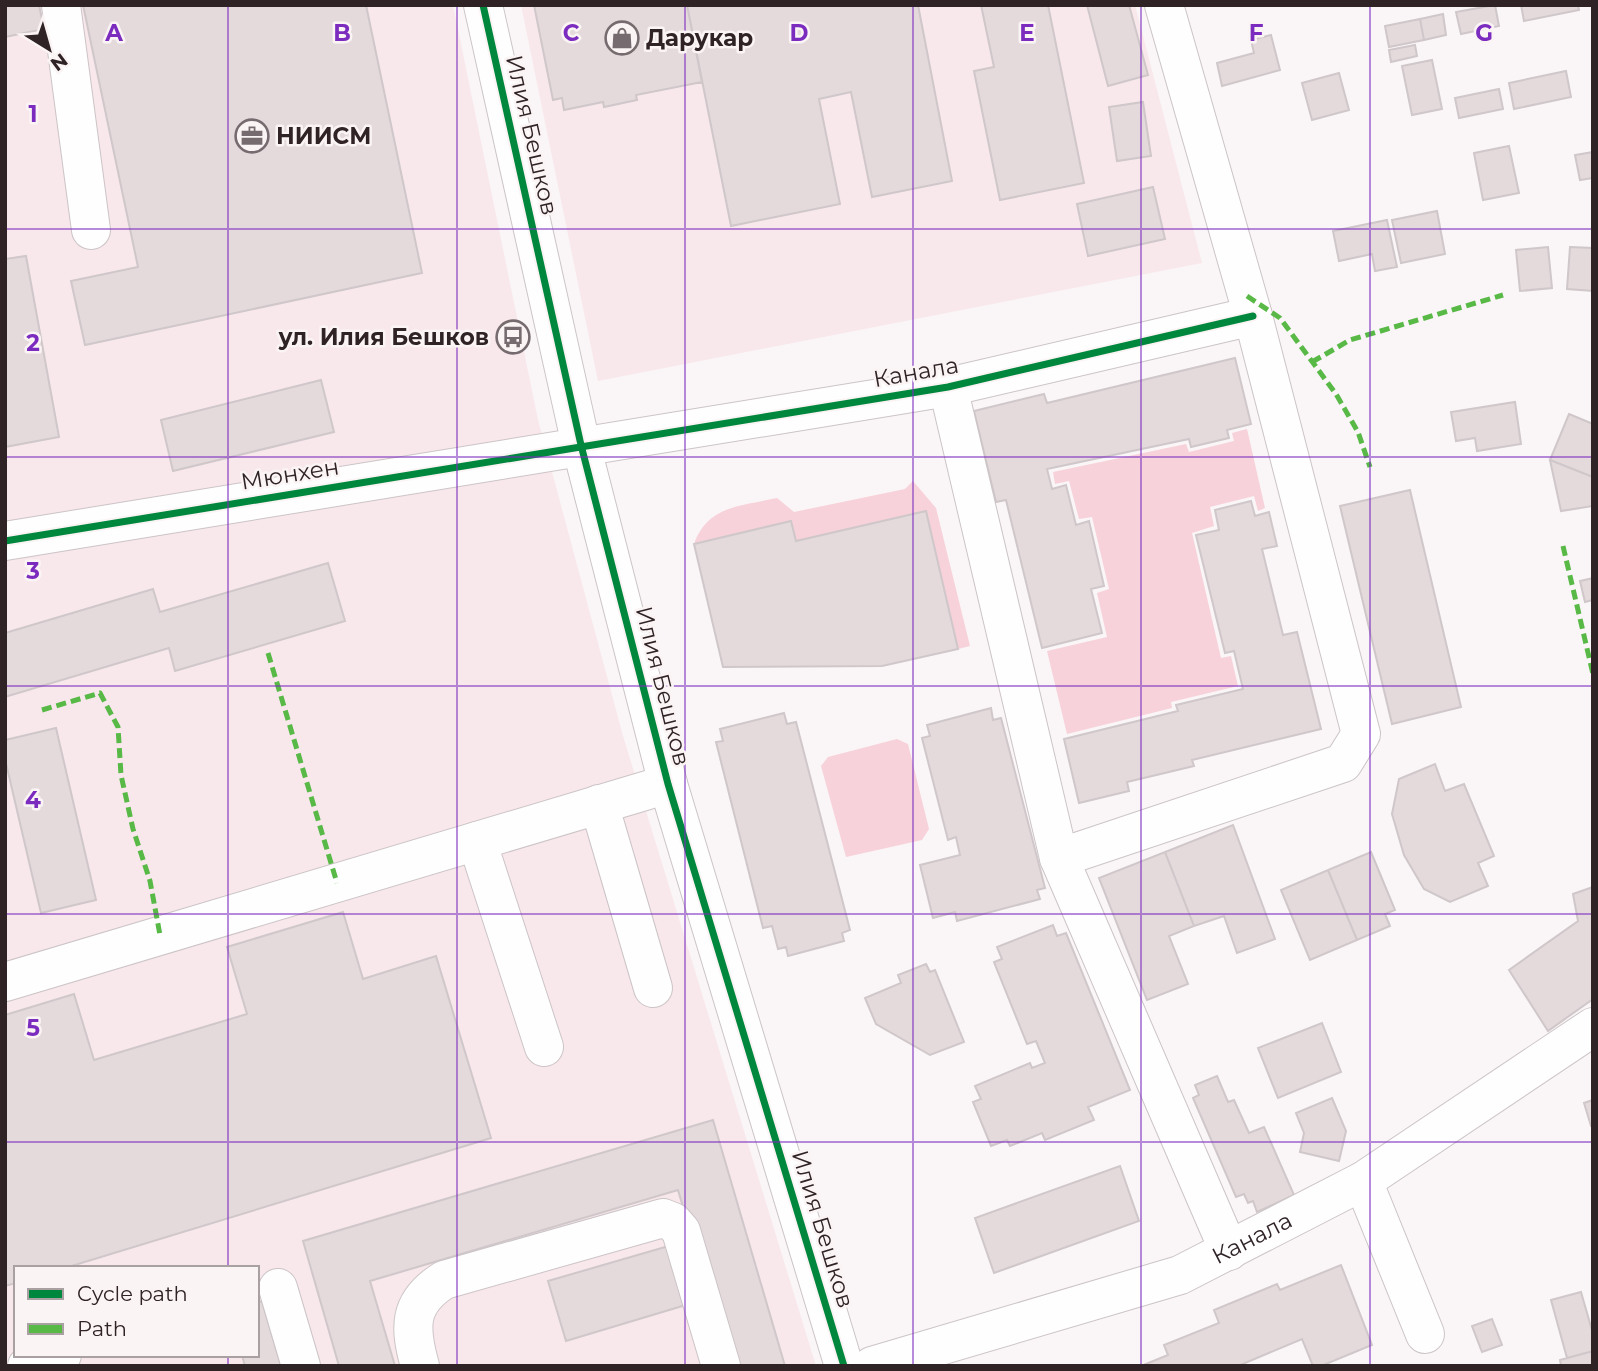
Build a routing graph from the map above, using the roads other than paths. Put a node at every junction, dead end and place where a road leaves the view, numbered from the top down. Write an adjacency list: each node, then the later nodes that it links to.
1 (61, 5): 4 (street)
2 (483, 5): 7 (street, Илия Бешков)
3 (1164, 5): 5 (street)
4 (91, 230)
5 (1253, 316): 6 (street, Канала); 12 (street)
6 (948, 387): 7 (street, Канала); 12 (street)
7 (581, 445): 8 (street, Мюнхен); 9 (street, Илия Бешков)
8 (5, 541)
9 (668, 784): 10 (street); 26 (street, Илия Бешков)
10 (599, 804): 11 (street); 14 (street)
11 (477, 841): 13 (street); 16 (street)
12 (1059, 858): 18 (street)
13 (5, 982)
14 (653, 988)
15 (1593, 1027): 17 (street, Канала)
16 (544, 1047)
17 (1363, 1181): 18 (street, Канала); 20 (street)
18 (1229, 1251): 27 (street, Канала)
19 (278, 1288): 23 (street)
20 (1425, 1335)
21 (56, 1357): 22 (street)
22 (27, 1366)
23 (301, 1366)
24 (419, 1366): 25 (street)
25 (721, 1366)
26 (844, 1366)
27 (872, 1366)

